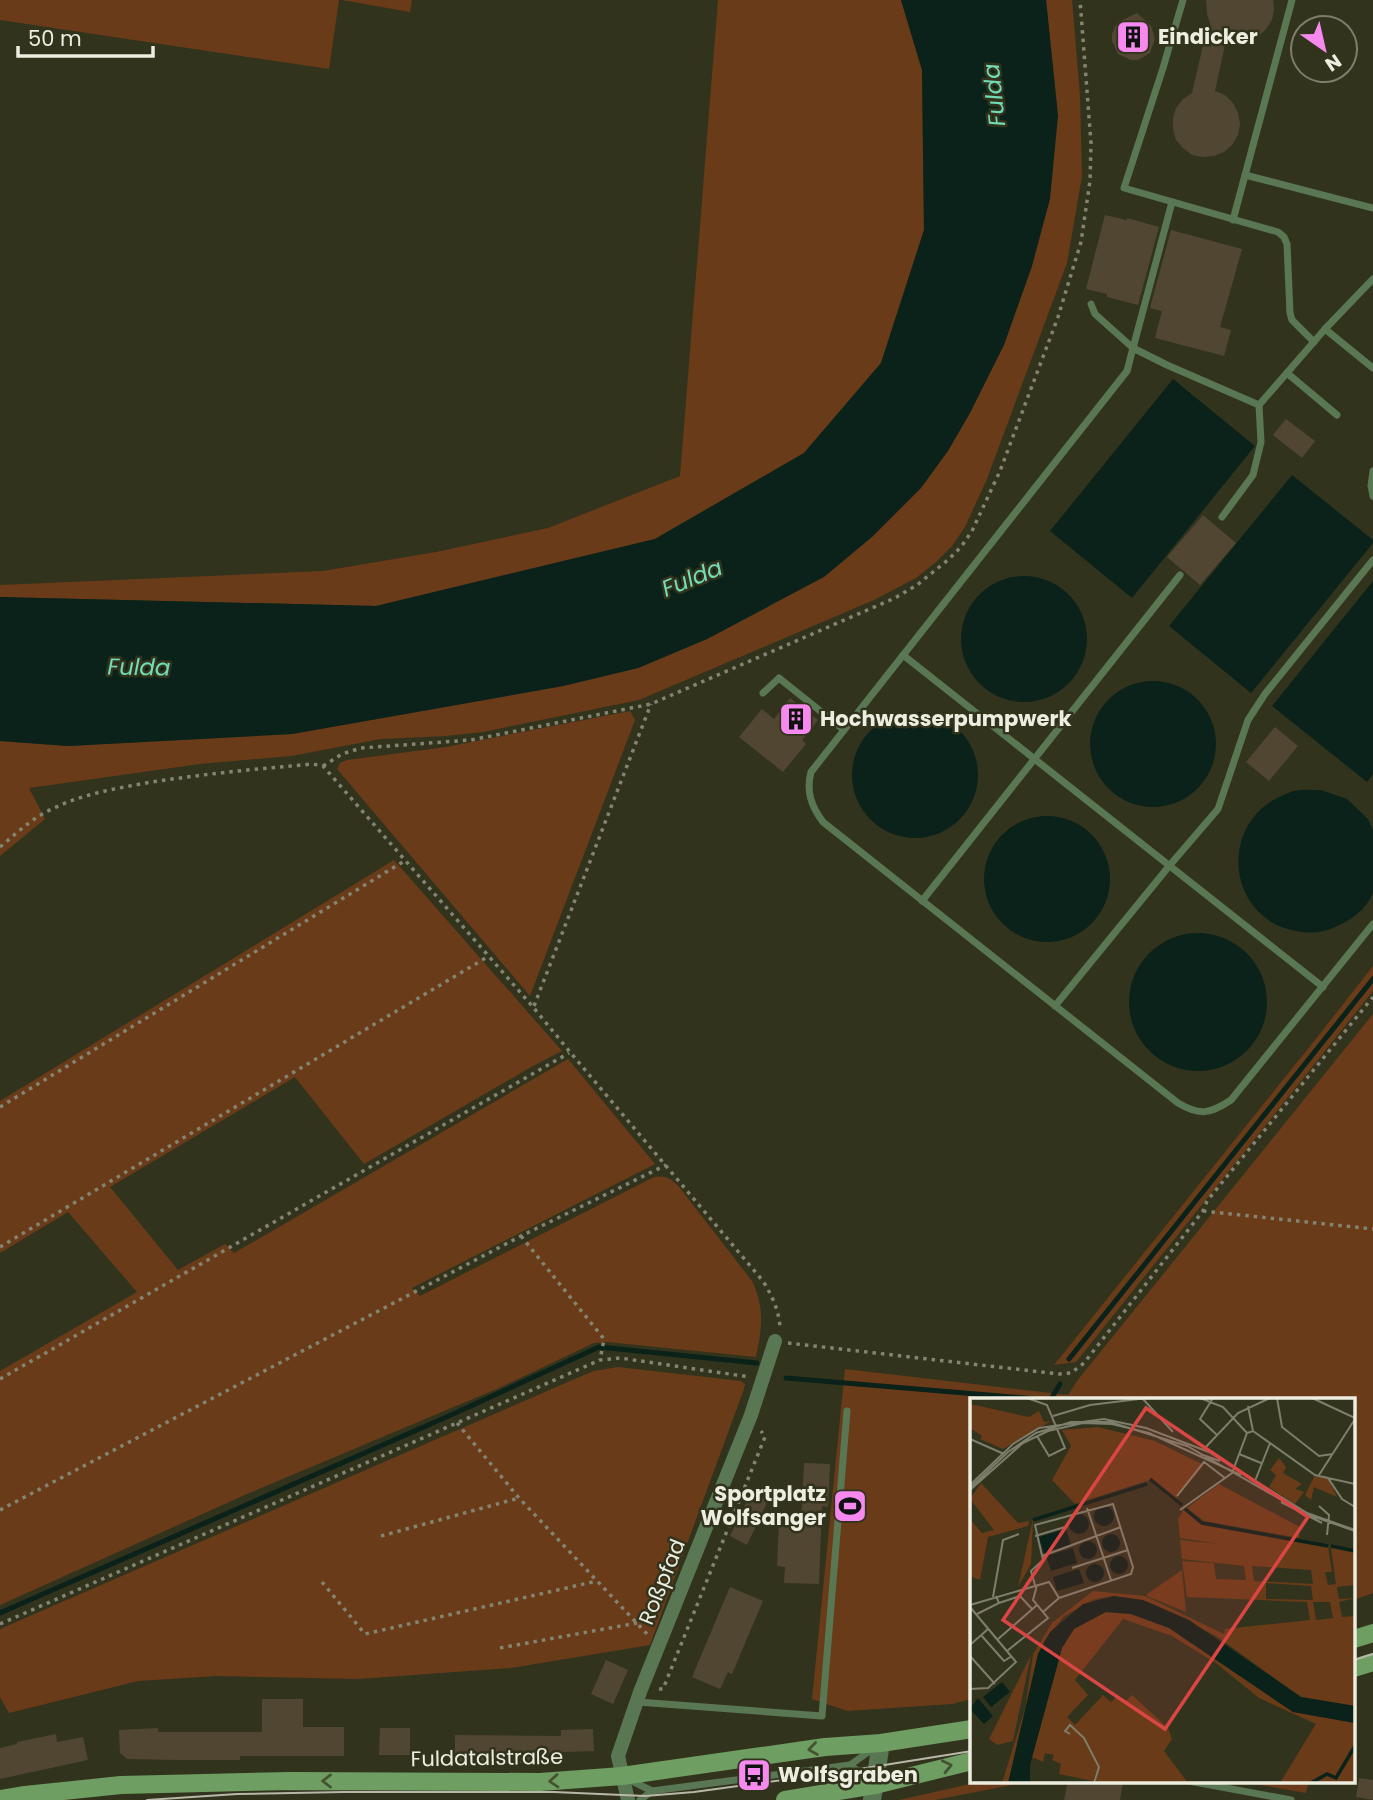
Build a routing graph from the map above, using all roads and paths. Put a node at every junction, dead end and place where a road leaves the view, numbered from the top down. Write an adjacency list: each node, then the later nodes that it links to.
1 (1080, 0): 24 (path)
2 (1183, 0): 5 (lane)
3 (1292, 0): 4 (lane)
4 (1245, 175): 6 (lane); 7 (lane)
5 (1172, 202): 7 (lane); 12 (lane)
6 (1373, 208)
7 (1233, 220): 11 (lane)
8 (1373, 279): 10 (lane)
9 (1091, 304): 12 (lane)
10 (1325, 329): 11 (lane); 13 (lane)
11 (1314, 342): 14 (lane)
12 (1133, 348): 15 (lane); 22 (lane)
13 (1373, 368)
14 (1287, 373): 15 (lane); 16 (lane)
15 (1259, 405): 19 (lane)
16 (1337, 415)
17 (1373, 471): 18 (lane)
18 (1373, 496)
19 (1222, 517)
20 (1373, 560): 30 (lane)
21 (1180, 575): 26 (lane)
22 (903, 655): 25 (lane); 26 (lane)
23 (762, 693): 25 (lane)
24 (651, 704): 27 (path); 37 (path)
25 (844, 730): 31 (lane)
26 (1034, 759): 30 (lane); 31 (lane)
27 (323, 766): 28 (path); 29 (path)
28 (0, 847)
29 (406, 860): 33 (path); 39 (path)
30 (1170, 865): 34 (lane); 36 (lane)
31 (922, 901): 36 (lane)
32 (1373, 924): 34 (lane)
33 (489, 956): 37 (path); 44 (path)
34 (1323, 987): 36 (lane)
35 (1373, 997): 41 (path)
36 (1055, 1006)
37 (533, 1007): 38 (path)
38 (570, 1052): 40 (path); 48 (path)
39 (0, 1107)
40 (666, 1165): 43 (path); 45 (path)
41 (1203, 1211): 42 (path); 45 (path)
42 (1373, 1229)
43 (521, 1236): 46 (path); 53 (path)
44 (0, 1247)
45 (775, 1341): 47 (street, Roßpfad)
46 (600, 1360): 47 (path); 51 (path)
47 (763, 1378): 50 (street, Roßpfad)
48 (0, 1379)
49 (847, 1411): 65 (lane)
50 (751, 1415): 61 (street, Roßpfad); 65 (path)
51 (457, 1423): 52 (path); 58 (path)
52 (519, 1498): 54 (path); 55 (path)
53 (0, 1510)
54 (381, 1536)
55 (597, 1581): 56 (path); 57 (path)
56 (322, 1583)
57 (637, 1623): 61 (path); 62 (path)
58 (0, 1624)
59 (1373, 1633): 60 (main road)
60 (1356, 1638)
61 (659, 1647): 65 (street, Roßpfad)
62 (500, 1648)
63 (1373, 1662): 64 (main road)
64 (1356, 1667)
65 (639, 1697): 70 (street, Roßpfad)
66 (970, 1729): 67 (main road, Fuldatalstraße)
67 (881, 1743): 69 (lane); 70 (main road, Fuldatalstraße, one-way to 70); 73 (street)
68 (970, 1762): 73 (main road, one-way to 68)
69 (850, 1765): 72 (lane); 73 (lane)
70 (622, 1776): 72 (lane); 74 (main road, Fuldatalstraße, one-way to 74); 75 (street, Roßpfad)
71 (1200, 1783): 78 (lane)
72 (652, 1791): 76 (lane)
73 (874, 1792): 77 (main road)
74 (0, 1799)
75 (628, 1800)
76 (640, 1800)
77 (785, 1800)
78 (1291, 1800)

